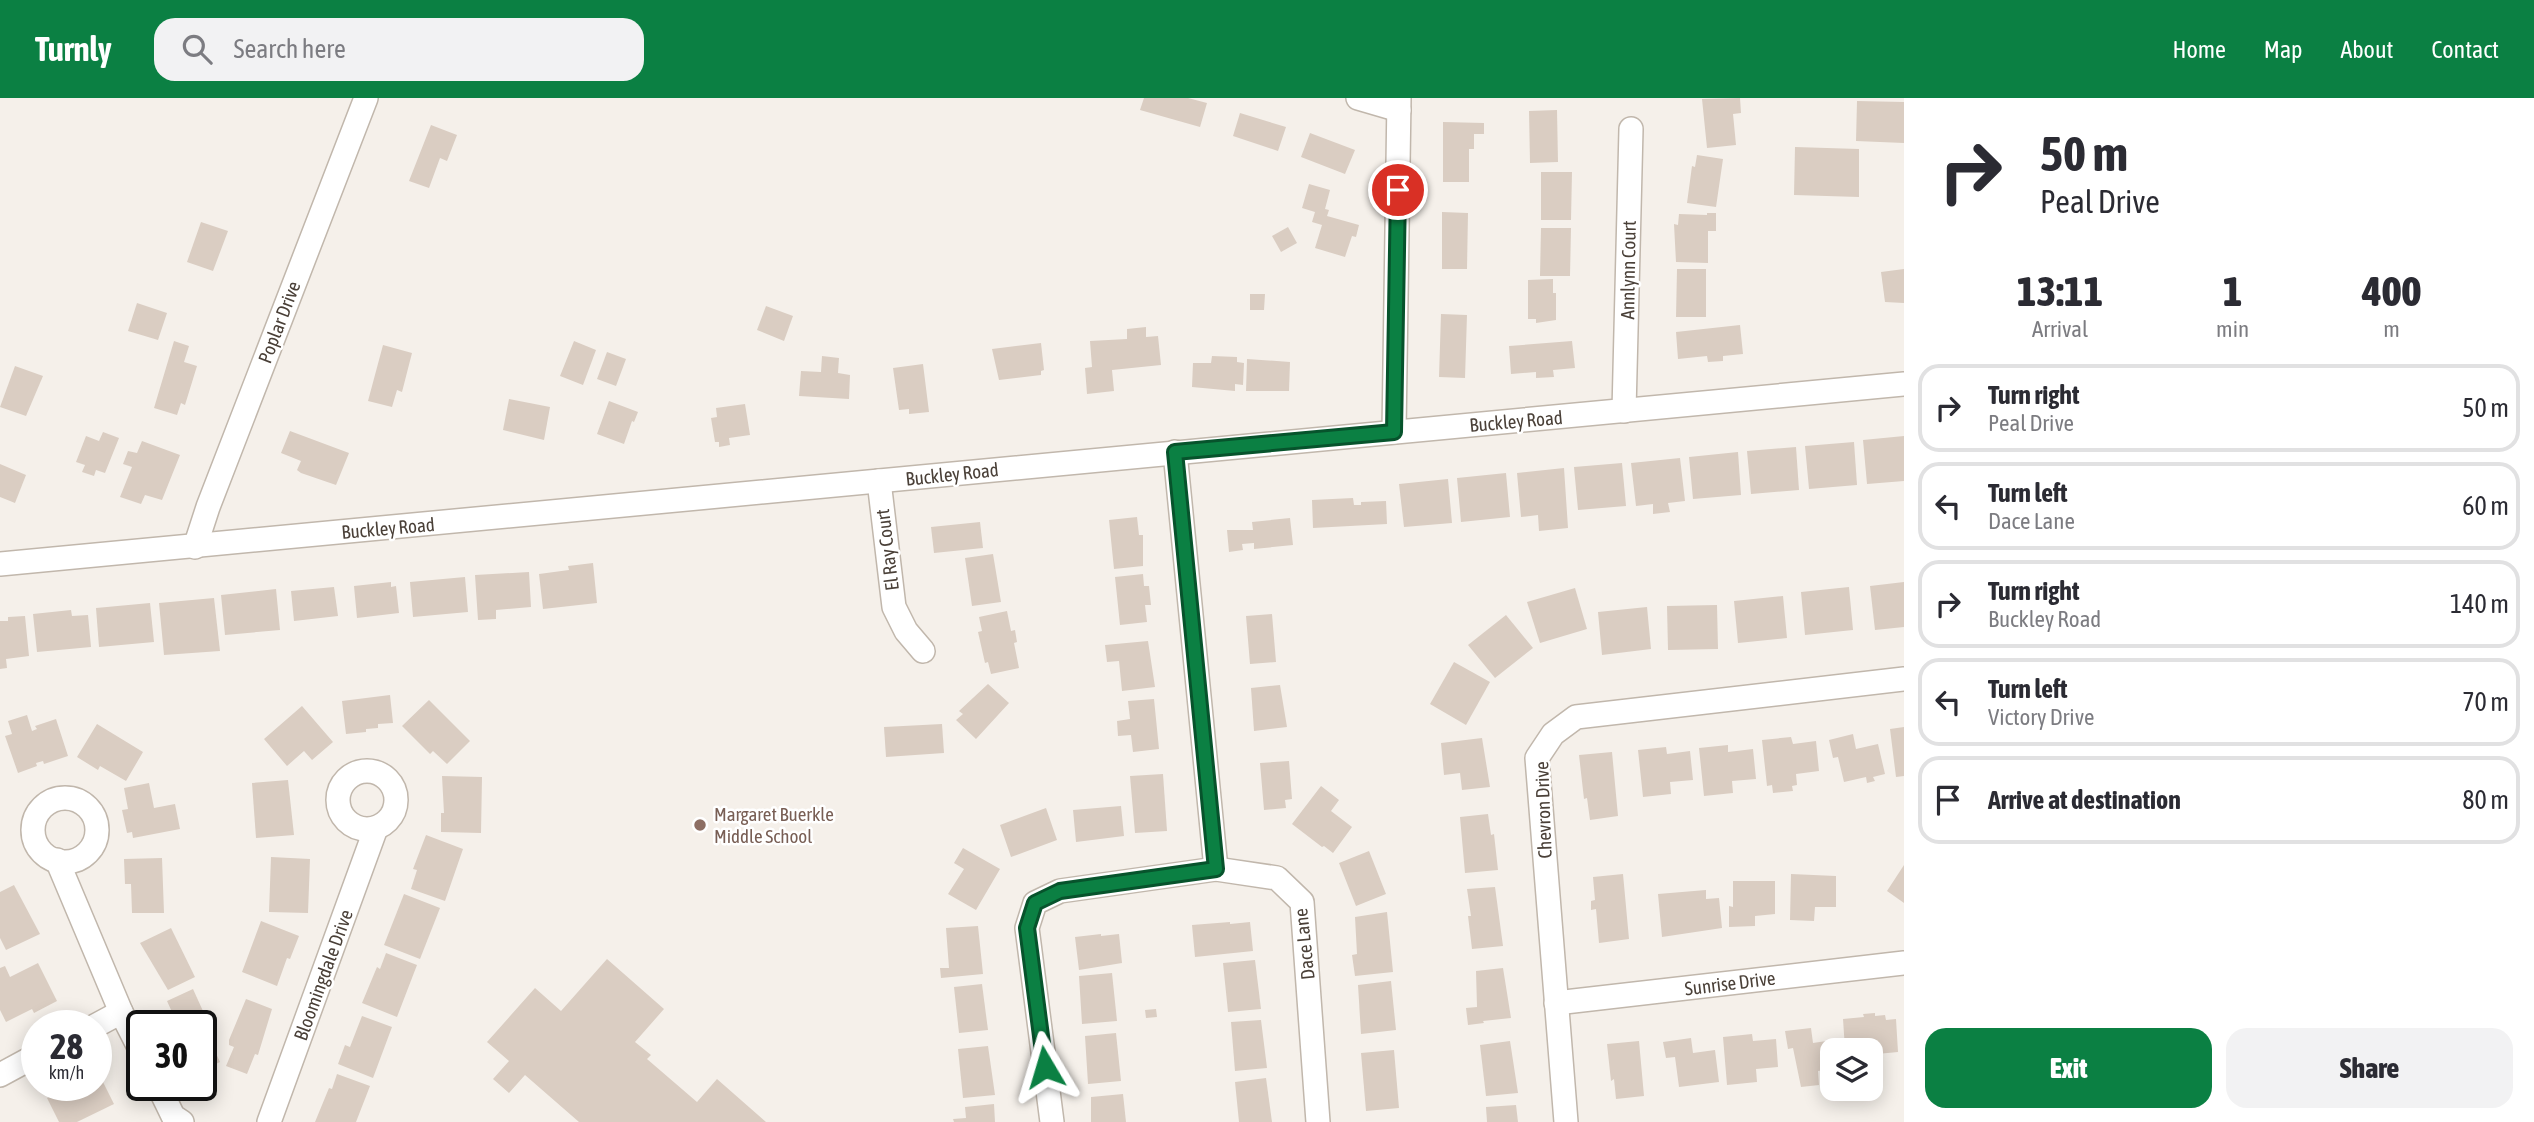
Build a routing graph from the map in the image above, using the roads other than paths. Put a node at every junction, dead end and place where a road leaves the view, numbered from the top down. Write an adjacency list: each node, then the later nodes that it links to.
1 (366, 98): 10 (street, Poplar Drive)
2 (1358, 98): 3 (street)
3 (1399, 104): 7 (street)
4 (1631, 129): 6 (street, Annlynn Court)
5 (1904, 384): 6 (street, Buckley Road)
6 (1624, 411): 7 (street, Buckley Road)
7 (1394, 432): 8 (street, Buckley Road)
8 (1175, 452): 9 (street, Buckley Road); 16 (street)
9 (879, 481): 10 (street, Buckley Road); 12 (street, El Ray Court)
10 (195, 547): 11 (street, Buckley Road)
11 (0, 564)
12 (923, 651)
13 (1904, 679): 18 (street, Chevron Drive)
14 (376, 828): 26 (street, Bloomingdale Drive)
15 (57, 860): 19 (street)
16 (1216, 869): 27 (street, Dace Lane); 28 (street, Dace Lane)
17 (1904, 963): 18 (street, Sunrise Drive)
18 (1556, 1003): 29 (street, Chevron Drive)
19 (121, 1012): 20 (street); 21 (street)
20 (112, 1017)
21 (126, 1022)
22 (21, 1064): 23 (street)
23 (0, 1075)
24 (167, 1101): 25 (street)
25 (177, 1120)
26 (270, 1121)
27 (1052, 1122)
28 (1318, 1122)
29 (1566, 1122)

